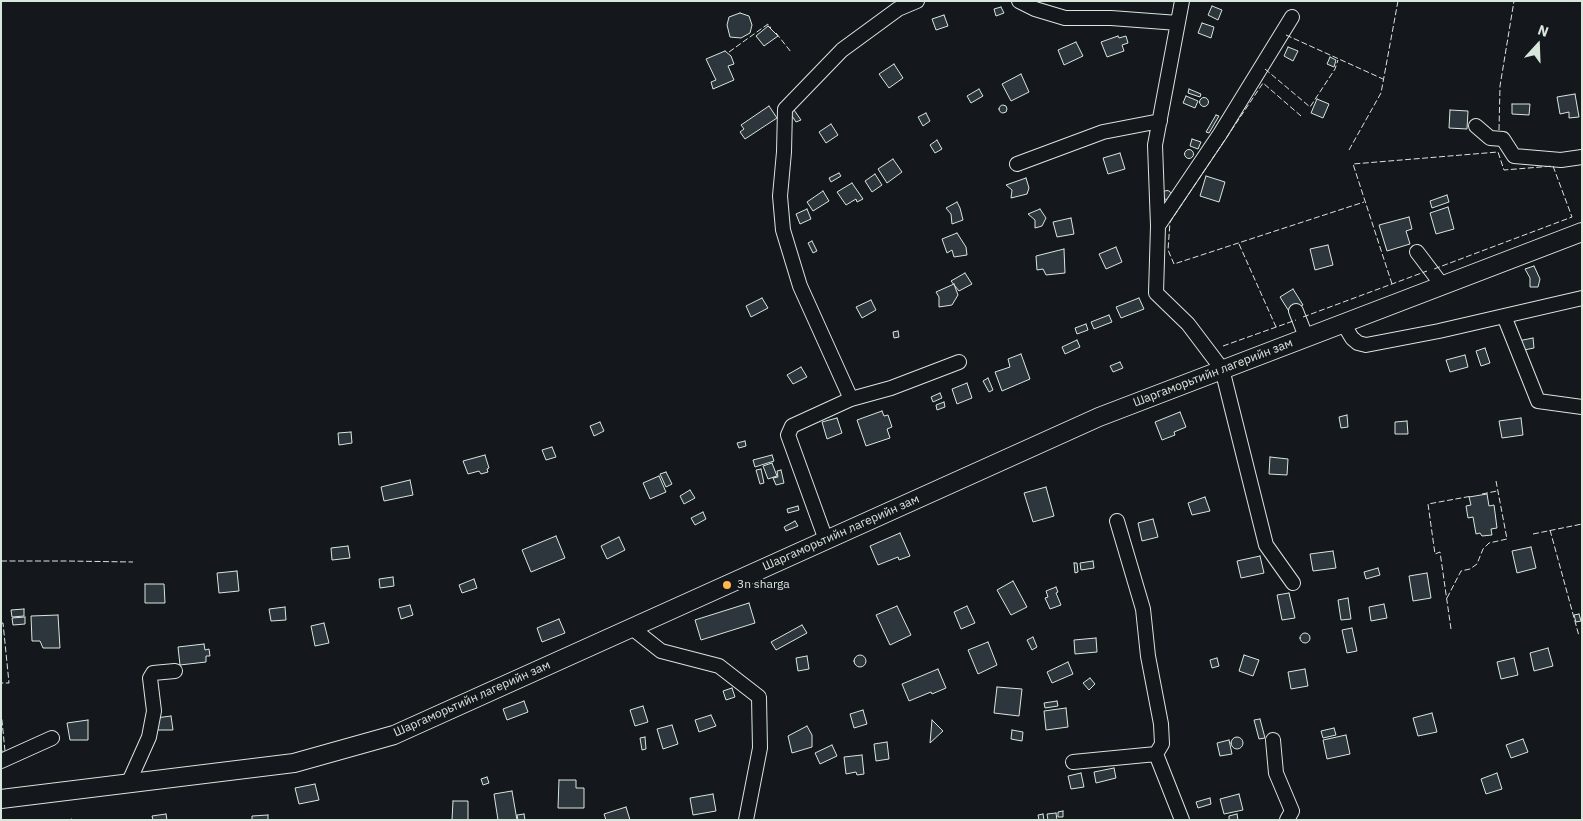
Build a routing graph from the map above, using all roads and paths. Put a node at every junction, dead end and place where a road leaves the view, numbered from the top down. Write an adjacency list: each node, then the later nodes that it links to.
1 (917, 1): 21 (street)
2 (1019, 1): 5 (street)
3 (1182, 1): 5 (street)
4 (1292, 17): 10 (street)
5 (1178, 23): 6 (street)
6 (1160, 121): 9 (street); 10 (street)
7 (1476, 126): 8 (street)
8 (1582, 157)
9 (1017, 164)
10 (1158, 226): 20 (street)
11 (1582, 232): 13 (street, Шаргаморьтийн лагерийн зам)
12 (1417, 252): 13 (street)
13 (1442, 286): 17 (street, Шаргаморьтийн лагерийн зам)
14 (1582, 298): 16 (street)
15 (1296, 311): 18 (street)
16 (1504, 316): 17 (street); 22 (street)
17 (1344, 323): 18 (street, Шаргаморьтийн лагерийн зам)
18 (1306, 337): 20 (street, Шаргаморьтийн лагерийн зам)
19 (958, 362): 21 (street)
20 (1222, 369): 24 (street, Шаргаморьтийн лагерийн зам); 25 (street)
21 (851, 399): 24 (street)
22 (1582, 407)
23 (1117, 521): 30 (street)
24 (826, 540): 26 (street, Шаргаморьтийн лагерийн зам)
25 (1292, 583)
26 (632, 628): 33 (street, Шаргаморьтийн лагерийн зам); 35 (street)
27 (175, 671): 33 (street)
28 (52, 738): 31 (street)
29 (1273, 740): 37 (street)
30 (1156, 754): 32 (street); 36 (street)
31 (1, 761)
32 (1073, 762)
33 (128, 784): 34 (street, Шаргаморьтийн лагерийн зам)
34 (1, 799)
35 (746, 820)
36 (1182, 820)
37 (1287, 820)

